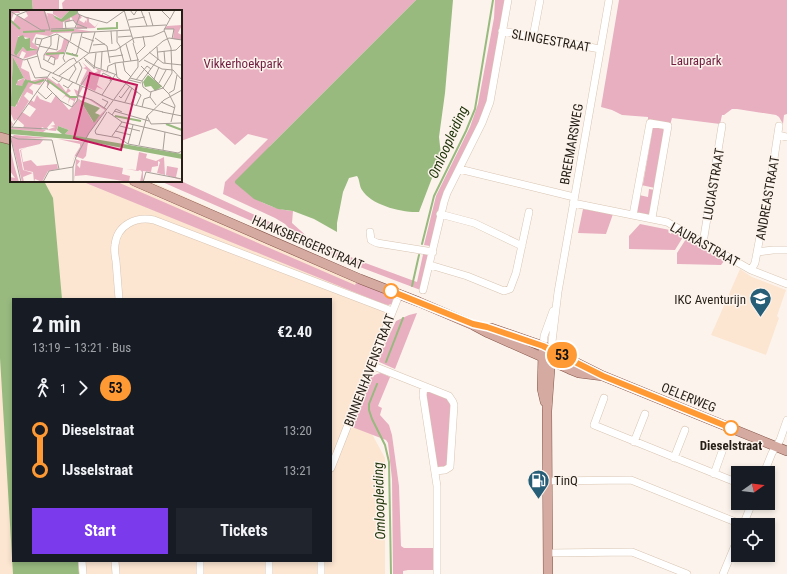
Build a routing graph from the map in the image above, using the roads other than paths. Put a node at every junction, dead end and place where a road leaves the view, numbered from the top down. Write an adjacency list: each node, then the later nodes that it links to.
1 (508, 0): 4 (street)
2 (540, 0): 5 (street)
3 (609, 0): 6 (street, BREEMARSWEG)
4 (502, 31): 5 (street, SLINGESTRAAT); 13 (street)
5 (533, 37): 6 (street, SLINGESTRAAT)
6 (600, 49): 15 (street, BREEMARSWEG)
7 (722, 126): 21 (street, LUCIASTRAAT)
8 (779, 126): 9 (street, ANDREASTRAAT)
9 (778, 135): 11 (street); 25 (street, ANDREASTRAAT)
10 (0, 137): 12 (main road)
11 (787, 137)
12 (10, 140)
13 (459, 169): 15 (street, LAURASTRAAT); 17 (street)
14 (136, 182): 30 (main road, HAAKSBERGERSTRAAT)
15 (574, 200): 18 (street, LAURASTRAAT); 34 (street, BREEMARSWEG)
16 (529, 212): 22 (street)
17 (440, 214): 22 (street); 24 (street)
18 (633, 215): 19 (street, LAURASTRAAT); 19 (street)
19 (652, 218): 21 (street, LAURASTRAAT)
20 (370, 232): 24 (street)
21 (703, 242): 27 (street, LAURASTRAAT)
22 (522, 246): 26 (street)
23 (787, 250): 25 (street)
24 (433, 252): 26 (street)
25 (757, 252): 27 (street, ANDREASTRAAT)
26 (430, 265): 29 (street)
27 (751, 270): 28 (street, LAURASTRAAT)
28 (787, 284)
29 (423, 290)
30 (399, 295): 32 (street, BINNENHAVENSTRAAT); 33 (main road, HAAKSBERGERSTRAAT)
31 (119, 298): 32 (street)
32 (392, 311): 36 (street, BINNENHAVENSTRAAT)
33 (473, 324): 34 (main road, HAAKSBERGERSTRAAT); 35 (main road, HAAKSBERGERSTRAAT)
34 (547, 348): 35 (main road, BREEMARSWEG); 37 (main road, OELERWEG)
35 (546, 359): 37 (main road, OELERWEG); 53 (main road, BREEMARSWEG)
36 (371, 366): 38 (street); 48 (street, BINNENHAVENSTRAAT)
37 (603, 376): 45 (main road, OELERWEG)
38 (424, 386): 50 (street); 50 (street)
39 (604, 398): 43 (street)
40 (645, 414): 43 (street)
41 (787, 420): 45 (street)
42 (685, 430): 47 (street)
43 (634, 442): 47 (street)
44 (724, 446): 51 (street)
45 (776, 446): 46 (main road, OELERWEG); 49 (street)
46 (787, 451)
47 (674, 458): 51 (street)
48 (332, 465)
49 (767, 466)
50 (435, 471): 67 (street)
51 (714, 474): 52 (street)
52 (731, 480)
53 (547, 481): 54 (street); 55 (main road, BREEMARSWEG)
54 (731, 520)
55 (548, 553): 68 (main road, BREEMARSWEG); 69 (street)
56 (731, 555): 70 (street)
57 (82, 562): 62 (street)
58 (115, 562): 63 (street)
59 (200, 562): 64 (street)
60 (269, 562): 65 (street)
61 (321, 562): 66 (street)
62 (82, 574)
63 (116, 574)
64 (200, 574)
65 (269, 574)
66 (321, 574)
67 (437, 574)
68 (548, 574)
69 (687, 574)
70 (723, 574)

